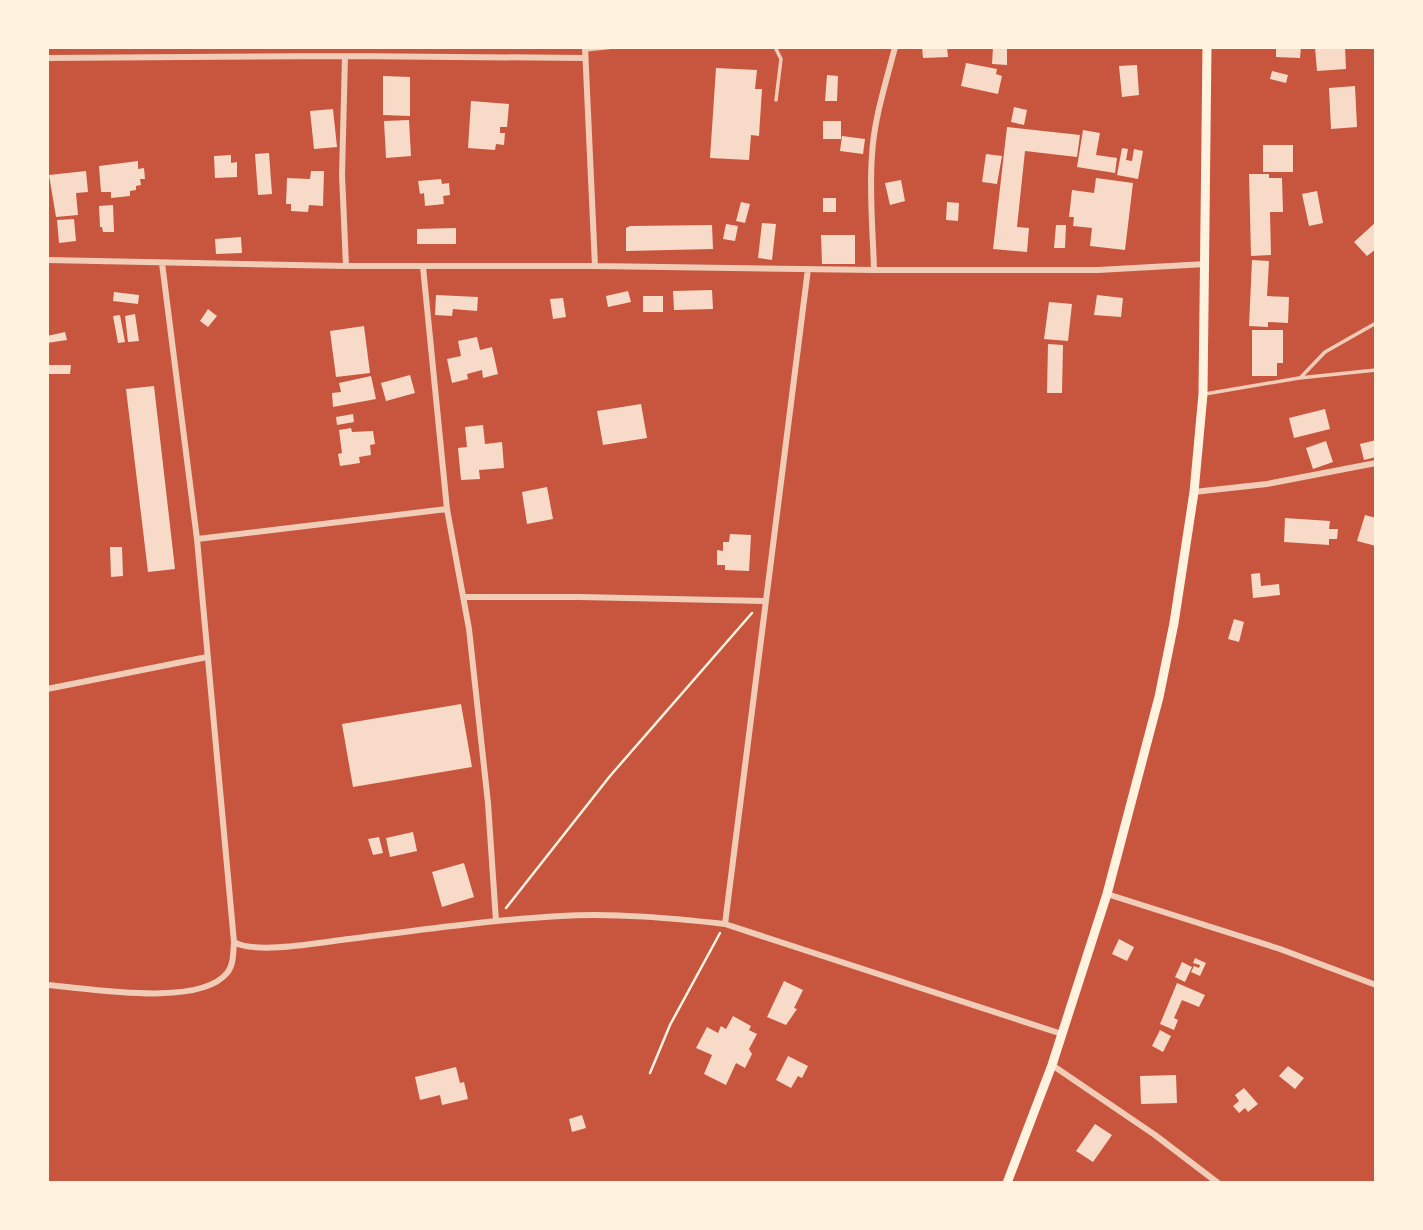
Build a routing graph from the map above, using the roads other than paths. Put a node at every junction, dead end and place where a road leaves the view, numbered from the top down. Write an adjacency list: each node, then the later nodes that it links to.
1 (279, 47): 8 (street)
2 (614, 47): 6 (lane)
3 (775, 47): 11 (lane)
4 (895, 47): 19 (street)
5 (1207, 47): 14 (main road)
6 (585, 49): 10 (street)
7 (345, 56): 8 (street); 10 (street); 16 (street)
8 (279, 57): 9 (street)
9 (47, 58)
10 (585, 58): 15 (street)
11 (776, 100)
12 (47, 260): 13 (street)
13 (162, 263): 16 (street); 27 (street)
14 (1206, 264): 19 (street); 23 (main road)
15 (595, 266): 17 (street); 18 (street)
16 (346, 267): 17 (street)
17 (424, 267): 26 (street)
18 (808, 269): 19 (street); 29 (street)
19 (874, 270)
20 (1376, 323): 22 (lane)
21 (1376, 370): 22 (lane)
22 (1300, 378): 23 (lane)
23 (1203, 394): 25 (main road)
24 (1376, 463): 25 (street)
25 (1194, 492): 32 (main road)
26 (447, 509): 27 (street); 28 (street)
27 (197, 539): 30 (street)
28 (464, 597): 29 (street); 33 (street)
29 (765, 601): 34 (street)
30 (207, 657): 31 (street); 35 (street)
31 (47, 689)
32 (1107, 894): 37 (street); 38 (main road)
33 (496, 921): 34 (street); 35 (street)
34 (725, 924): 38 (street)
35 (234, 942): 36 (street)
36 (47, 985)
37 (1376, 985)
38 (1062, 1034): 39 (main road)
39 (1052, 1065): 40 (main road); 41 (street)
40 (1007, 1183)
41 (1218, 1183)

